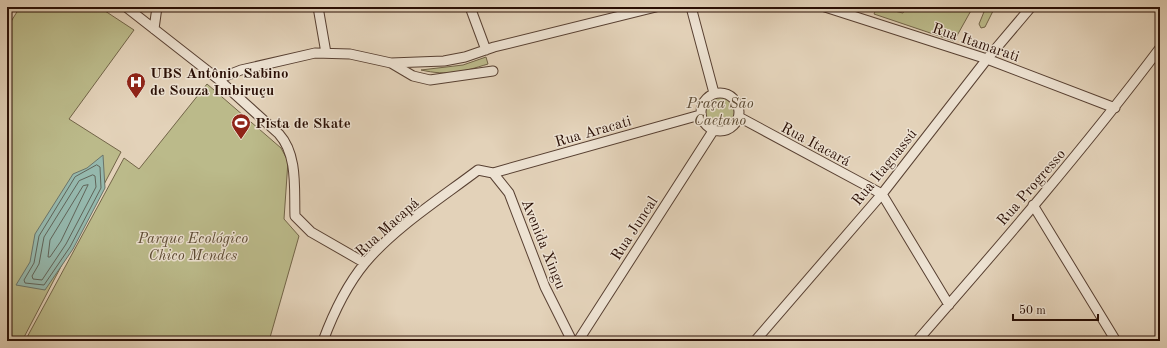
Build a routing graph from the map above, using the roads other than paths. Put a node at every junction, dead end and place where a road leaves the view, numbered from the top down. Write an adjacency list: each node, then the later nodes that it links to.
1 (126, 7): 9 (street)
2 (157, 7): 9 (street)
3 (318, 7): 12 (street)
4 (470, 7): 11 (street)
5 (656, 7): 11 (street)
6 (691, 7): 17 (street)
7 (826, 7): 13 (street, Rua Itamarati)
8 (1031, 7): 13 (street, Rua Itaguassú)
9 (154, 28): 16 (street)
10 (1160, 48): 18 (street, Rua Progresso)
11 (486, 50): 14 (street)
12 (326, 53): 14 (street); 16 (street)
13 (987, 59): 18 (street, Rua Itamarati); 23 (street, Rua Itaguassú)
14 (391, 63): 15 (street)
15 (493, 71)
16 (218, 80): 25 (street)
17 (714, 93): 19 (street); 20 (street)
18 (1115, 108): 24 (street, Rua Progresso)
19 (700, 115): 21 (street); 22 (street, Rua Aracati)
20 (738, 117): 21 (street); 23 (street, Rua Itacará)
21 (713, 131): 29 (street, Rua Juncal)
22 (493, 173): 25 (street, Rua Macapá); 28 (street, Avenida Xingu)
23 (882, 194): 26 (street); 30 (street, Rua Itaguassú)
24 (1033, 205): 26 (street, Rua Progresso); 32 (street)
25 (365, 263): 27 (street, Rua Macapá)
26 (948, 305): 31 (street, Rua Progresso)
27 (323, 341)
28 (572, 341)
29 (578, 341)
30 (755, 341)
31 (917, 341)
32 (1116, 341)

